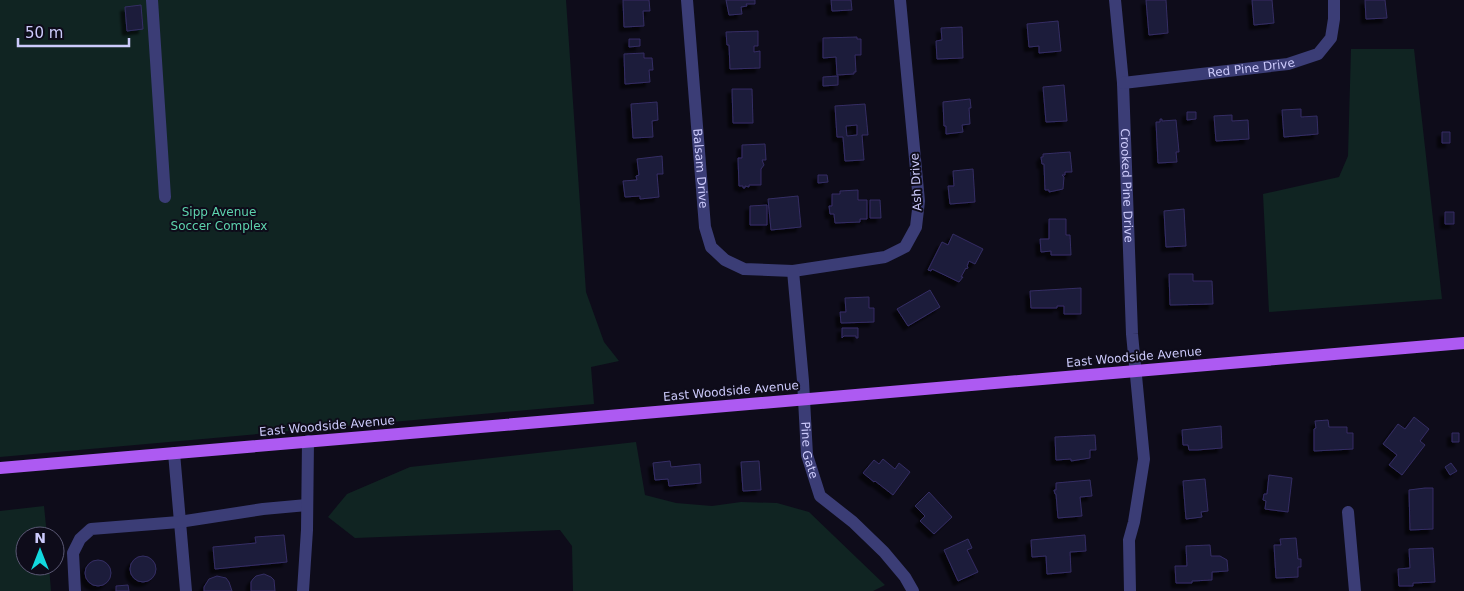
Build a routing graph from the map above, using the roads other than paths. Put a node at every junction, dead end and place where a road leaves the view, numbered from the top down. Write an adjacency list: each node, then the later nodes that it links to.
1 (152, 0): 7 (street)
2 (686, 0): 8 (street, Balsam Drive)
3 (900, 0): 8 (street, Ash Drive)
4 (1115, 0): 6 (street, Crooked Pine Drive)
5 (1334, 0): 6 (street, Red Pine Drive)
6 (1123, 84): 10 (street, Crooked Pine Drive)
7 (165, 197)
8 (793, 271): 11 (street, Pine Gate)
9 (1464, 344): 10 (main road, East Woodside Avenue)
10 (1136, 371): 11 (main road, East Woodside Avenue); 22 (street, Crooked Pine Drive)
11 (804, 399): 12 (main road, East Woodside Avenue); 21 (street, Pine Gate)
12 (308, 441): 13 (main road, East Woodside Avenue); 15 (street)
13 (174, 453): 14 (main road, East Woodside Avenue); 17 (street)
14 (0, 468)
15 (307, 505): 17 (street); 20 (street)
16 (1348, 512): 23 (street)
17 (179, 522): 18 (street); 19 (street)
18 (76, 591)
19 (186, 591)
20 (303, 591)
21 (913, 591)
22 (1130, 591)
23 (1355, 591)

